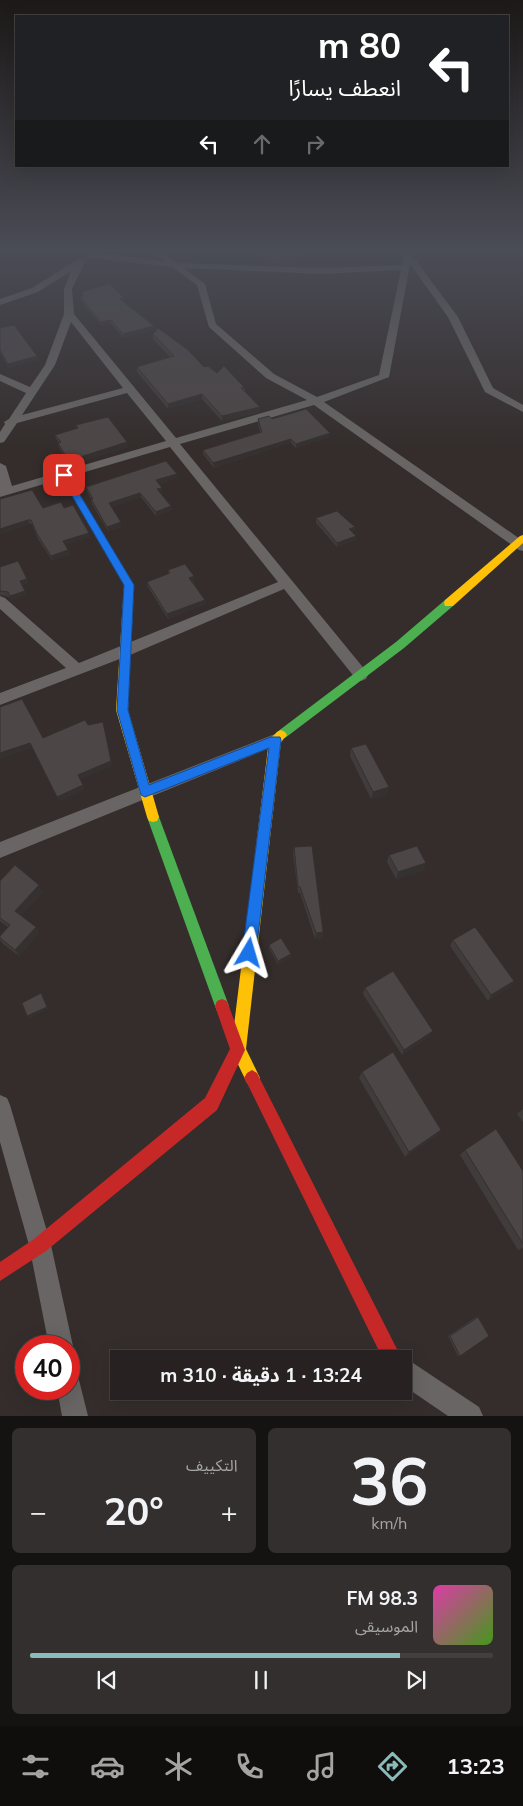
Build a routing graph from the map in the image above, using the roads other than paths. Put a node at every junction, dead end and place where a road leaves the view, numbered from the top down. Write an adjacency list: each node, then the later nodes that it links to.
1 (69, 315): 8 (street)
2 (70, 315): 7 (street)
3 (209, 315): 9 (street)
4 (397, 315): 9 (street)
5 (452, 315): 10 (street)
6 (0, 377): 8 (street)
7 (131, 389): 11 (street); 14 (street)
8 (32, 392): 11 (street)
9 (316, 401): 14 (street); 18 (street)
10 (523, 409)
11 (13, 421): 12 (street); 13 (street)
12 (0, 424)
13 (0, 440)
14 (175, 443): 16 (street); 19 (street)
15 (0, 466): 17 (street)
16 (64, 475): 17 (street); 21 (street)
17 (4, 492)
18 (521, 543): 23 (street)
19 (287, 583): 21 (street); 23 (street)
20 (0, 601): 22 (street)
21 (125, 650): 22 (street); 26 (street)
22 (76, 670): 24 (street)
23 (361, 675): 25 (street)
24 (0, 699)
25 (275, 740): 26 (street); 28 (street)
26 (145, 792): 27 (street); 28 (street)
27 (0, 850)
28 (238, 1050): 30 (street); 33 (street)
29 (0, 1105): 30 (street)
30 (40, 1245): 31 (street); 32 (street)
31 (0, 1272)
32 (59, 1335)
33 (388, 1350)
34 (412, 1377): 37 (street)
35 (72, 1400): 36 (street)
36 (75, 1416)
37 (470, 1416)

